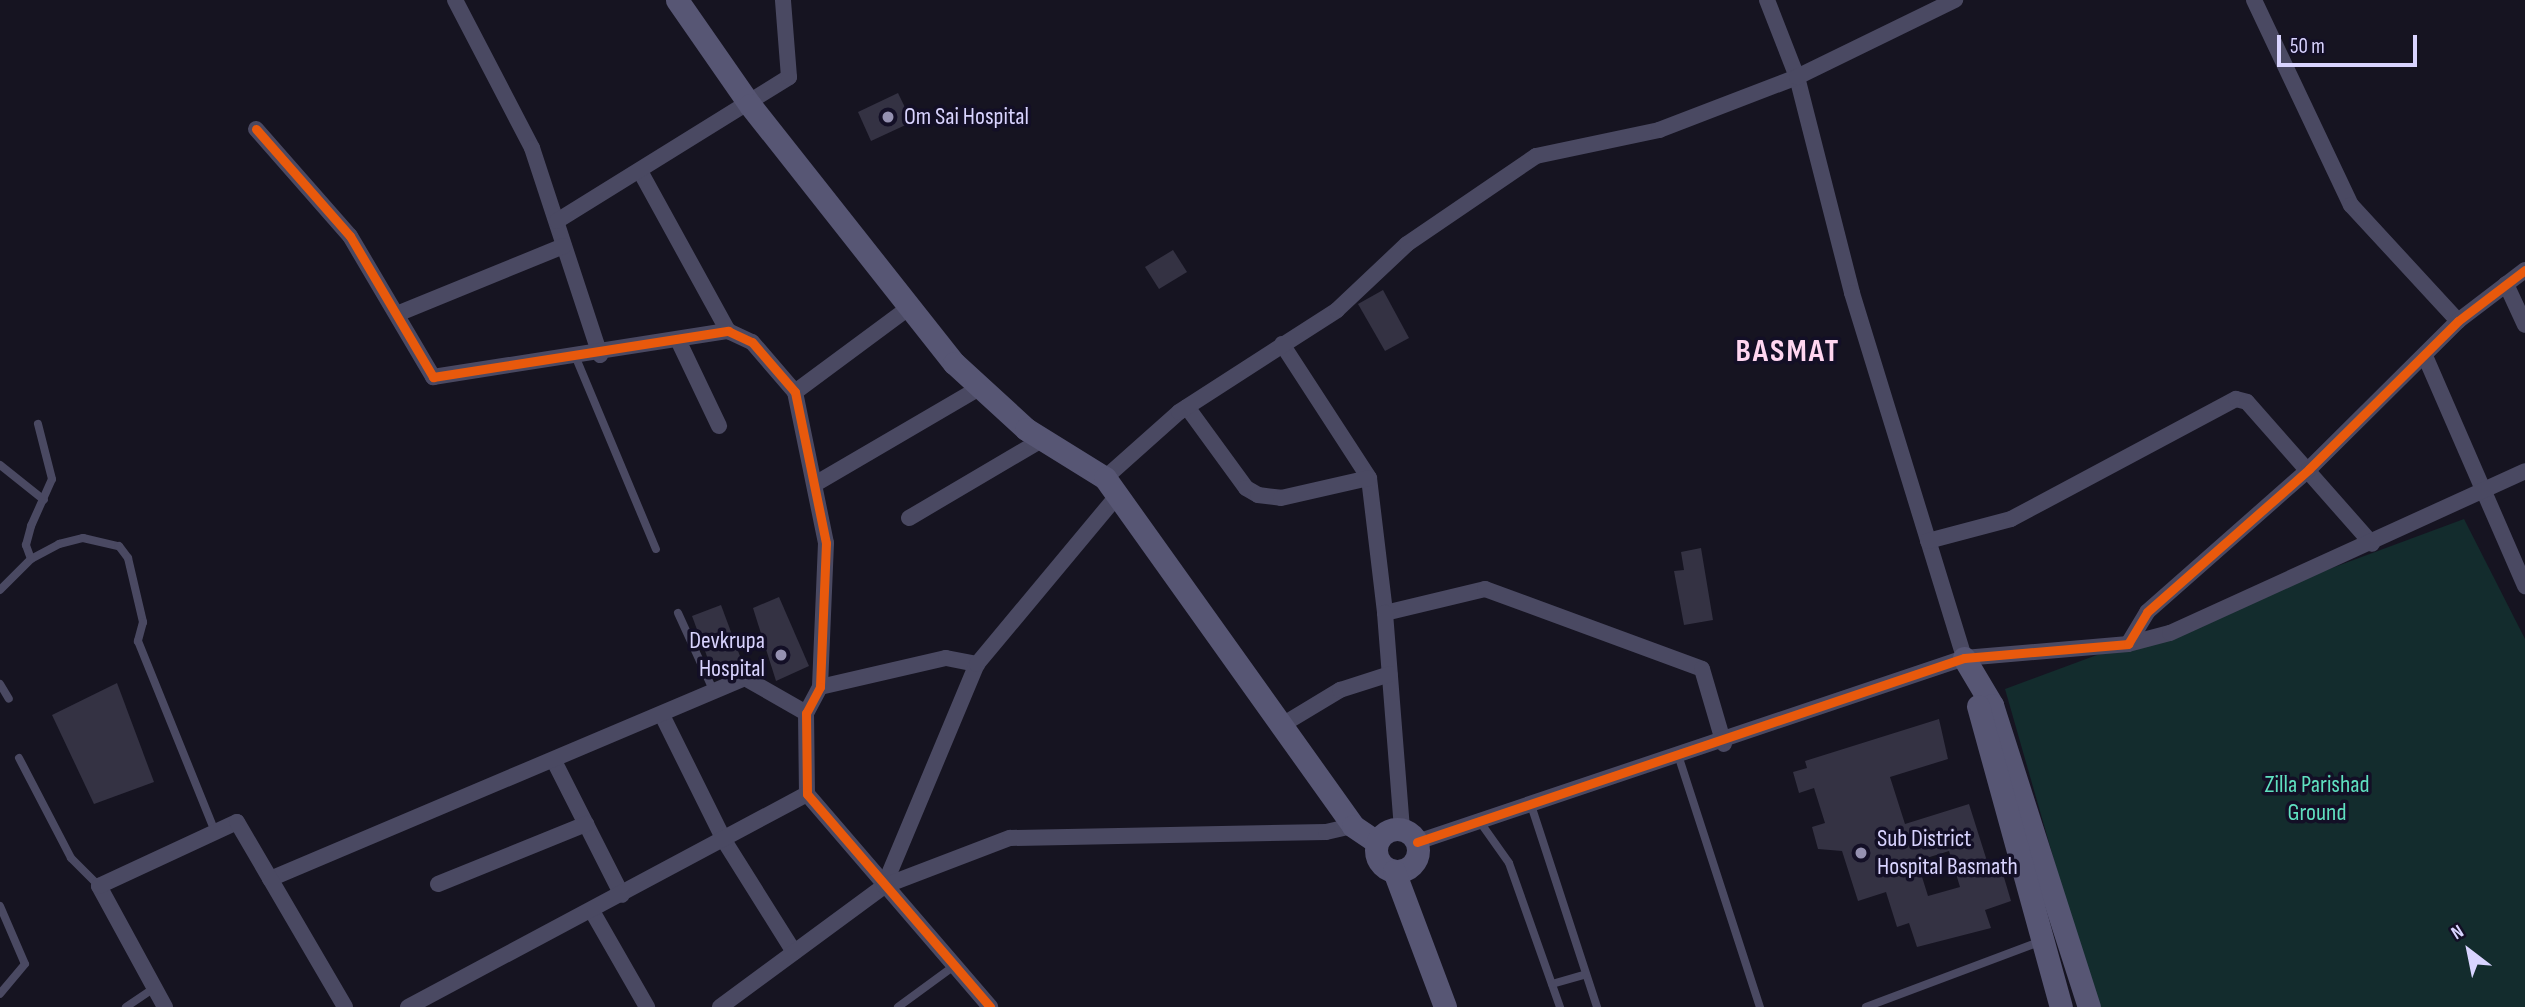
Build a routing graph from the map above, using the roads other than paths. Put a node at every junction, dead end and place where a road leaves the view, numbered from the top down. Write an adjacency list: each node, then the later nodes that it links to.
1 (456, 0): 11 (street)
2 (677, 0): 8 (main road)
3 (783, 0): 8 (street)
4 (1767, 0): 7 (street)
5 (1955, 0): 7 (street)
6 (2254, 0): 17 (street)
7 (1797, 77): 21 (street); 40 (street)
8 (750, 105): 10 (street); 15 (main road)
9 (256, 129): 16 (street)
10 (640, 171): 11 (street); 19 (street)
11 (557, 221): 12 (street)
12 (564, 246): 16 (street); 22 (street)
13 (2525, 270): 14 (street)
14 (2506, 284): 17 (street); 18 (street)
15 (910, 307): 25 (main road); 26 (street)
16 (397, 314): 24 (street)
17 (2458, 321): 23 (street)
18 (2525, 325)
19 (729, 331): 20 (street); 26 (street)
20 (678, 342): 22 (street); 29 (street)
21 (1282, 344): 27 (street); 34 (street)
22 (600, 355): 24 (street)
23 (2425, 356): 32 (street); 37 (street)
24 (576, 358): 42 (lane)
25 (981, 387): 30 (main road); 35 (street)
26 (795, 392): 35 (street)
27 (1187, 407): 34 (street); 36 (street)
28 (38, 424): 38 (lane)
29 (719, 426)
30 (1043, 439): 36 (main road); 39 (street)
31 (0, 465): 38 (lane)
32 (2309, 469): 40 (street); 41 (street); 48 (street)
33 (2525, 471): 37 (street)
34 (1369, 478): 47 (street)
35 (815, 484): 53 (street)
36 (1111, 487): 50 (street); 59 (main road)
37 (2479, 490): 41 (street); 44 (street)
38 (44, 500): 43 (lane)
39 (909, 518)
40 (1928, 541): 49 (street)
41 (2372, 544): 48 (street)
42 (656, 549)
43 (31, 559): 45 (lane); 69 (lane)
44 (2525, 586)
45 (0, 590)
46 (678, 613): 55 (lane)
47 (1385, 613): 51 (street); 60 (street)
48 (2128, 644): 49 (street)
49 (1964, 658): 54 (main road); 60 (street)
50 (977, 664): 53 (street); 77 (street)
51 (1390, 674): 59 (street); 70 (street)
52 (0, 684): 56 (lane)
53 (820, 687): 57 (street)
54 (1978, 689): 81 (main road); 102 (main road)
55 (714, 692): 57 (street); 58 (street)
56 (9, 699)
57 (806, 713): 64 (street)
58 (662, 715): 63 (street); 71 (street)
59 (1282, 725): 68 (main road)
60 (1724, 744): 62 (street)
61 (19, 758): 76 (lane)
62 (1679, 758): 65 (street); 99 (lane)
63 (554, 761): 67 (street); 74 (street)
64 (807, 794): 71 (street); 77 (street)
65 (1531, 805): 66 (street); 84 (lane)
66 (1480, 822): 70 (street); 85 (lane)
67 (586, 824): 75 (street); 78 (street)
68 (1353, 826): 72 (main road); 77 (street)
69 (214, 829): 74 (street); 76 (street)
70 (1409, 835): 72 (main road); 73 (main road)
71 (725, 842): 78 (street); 82 (street)
72 (1377, 842): 73 (main road)
73 (1394, 871): 96 (main road)
74 (270, 879): 90 (street)
75 (438, 884)
76 (99, 886): 86 (street)
77 (884, 886): 82 (street); 83 (street)
78 (622, 895): 80 (street)
79 (0, 906): 87 (lane)
80 (592, 911): 91 (street); 92 (street)
81 (2042, 941): 100 (lane); 101 (main road)
82 (794, 952): 93 (street)
83 (954, 966): 94 (lane); 95 (street)
84 (1586, 974): 85 (lane); 98 (lane)
85 (1552, 984): 97 (lane)
86 (154, 988): 88 (lane); 89 (street)
87 (0, 994)
88 (126, 1007)
89 (165, 1007)
90 (345, 1007)
91 (408, 1007)
92 (647, 1007)
93 (719, 1007)
94 (898, 1007)
95 (990, 1007)
96 (1445, 1007)
97 (1560, 1007)
98 (1598, 1007)
99 (1760, 1007)
100 (1866, 1007)
101 (2061, 1007)
102 (2089, 1007)

